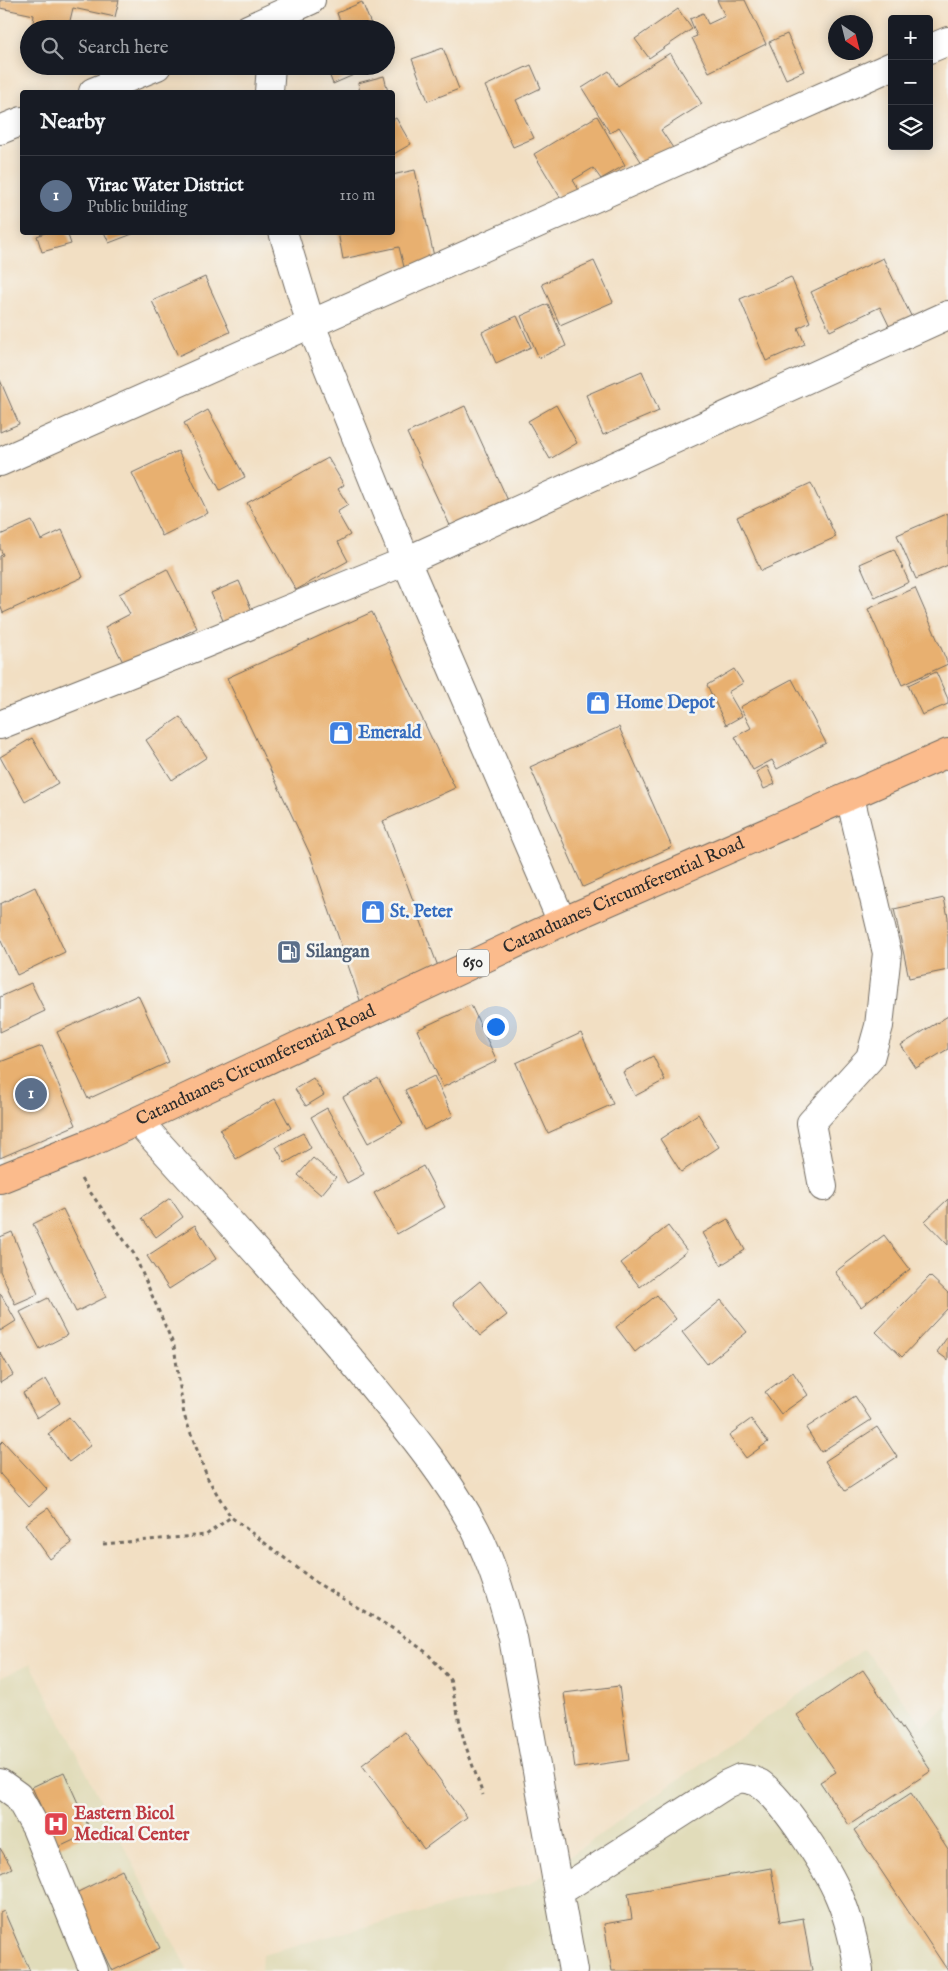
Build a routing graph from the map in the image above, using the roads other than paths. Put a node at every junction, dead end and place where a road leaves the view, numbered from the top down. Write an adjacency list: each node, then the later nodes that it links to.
1 (311, 0): 2 (street)
2 (277, 15)
3 (948, 41): 4 (street)
4 (933, 47)
5 (888, 68): 14 (street)
6 (134, 75): 8 (street)
7 (270, 75): 9 (street)
8 (98, 90)
9 (269, 90)
10 (20, 122): 11 (street)
11 (0, 130)
12 (284, 235): 14 (street)
13 (948, 315): 16 (street)
14 (311, 325): 15 (street); 16 (street)
15 (0, 462)
16 (406, 561): 17 (street); 20 (street)
17 (0, 725)
18 (948, 753): 19 (main road, Catanduanes Circumferential Road / 650)
19 (850, 797): 20 (main road, Catanduanes Circumferential Road / 650); 23 (street)
20 (562, 922): 21 (main road, Catanduanes Circumferential Road / 650)
21 (138, 1121): 22 (main road, Catanduanes Circumferential Road / 650); 25 (street)
22 (0, 1179)
23 (823, 1187)
24 (0, 1783): 26 (street)
25 (559, 1892): 27 (street); 28 (street)
26 (94, 1971)
27 (573, 1971)
28 (858, 1971)

